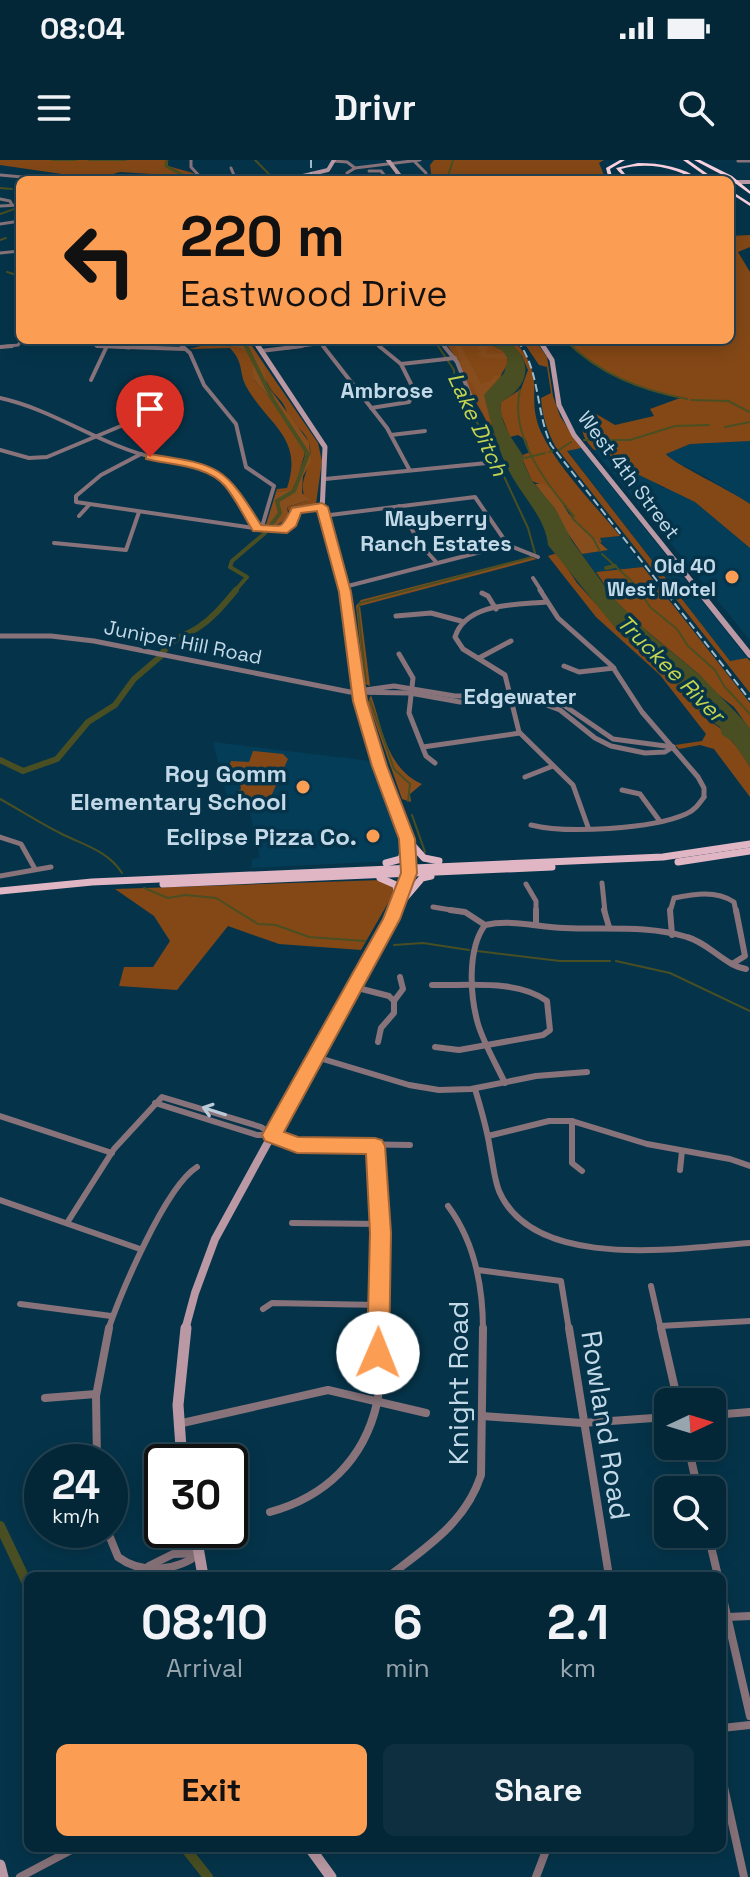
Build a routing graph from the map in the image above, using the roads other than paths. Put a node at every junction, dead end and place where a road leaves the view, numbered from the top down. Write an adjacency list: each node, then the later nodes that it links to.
1 (388, 160): 10 (main road)
2 (623, 160): 19 (highway)
3 (673, 160): 22 (highway)
4 (685, 160): 23 (highway)
5 (696, 160): 24 (highway)
6 (334, 161): 12 (street); 15 (main road)
7 (417, 161): 10 (street)
8 (738, 161): 9 (street)
9 (750, 161)
10 (392, 165): 13 (street); 18 (main road)
11 (231, 168): 14 (street)
12 (355, 168): 13 (street); 16 (street)
13 (367, 171): 17 (street)
14 (234, 176)
15 (302, 176)
16 (347, 176)
17 (385, 176)
18 (400, 176)
19 (610, 176)
20 (627, 176): 21 (highway)
21 (694, 176)
22 (695, 176)
23 (708, 176)
24 (723, 176)
25 (750, 181): 26 (highway)
26 (749, 192)
27 (0, 199): 28 (street)
28 (12, 205): 29 (street); 30 (street)
29 (16, 205)
30 (0, 206)
31 (96, 344): 39 (street)
32 (180, 344): 40 (street)
33 (257, 344): 41 (main road)
34 (307, 344): 41 (street)
35 (322, 344): 47 (street)
36 (377, 344): 43 (street)
37 (442, 344): 42 (street)
38 (542, 344): 78 (main road, West 4th Street)
39 (106, 348): 40 (street); 44 (street)
40 (185, 348): 63 (street)
41 (261, 351): 56 (main road)
42 (450, 358): 43 (street); 46 (street)
43 (401, 364): 47 (street)
44 (91, 380)
45 (0, 398): 50 (street)
46 (472, 400)
47 (371, 408): 51 (street)
48 (140, 418): 50 (street)
49 (425, 431): 51 (street)
50 (100, 435): 52 (street); 53 (street)
51 (391, 435): 55 (street)
52 (0, 450)
53 (142, 454): 57 (street); 63 (street)
54 (487, 463): 55 (street)
55 (409, 469): 56 (street)
56 (325, 479): 59 (main road)
57 (89, 505): 60 (street); 61 (street)
58 (399, 506): 62 (street); 65 (street); 67 (street)
59 (322, 507): 62 (main road); 63 (street)
60 (139, 512): 63 (street); 64 (street)
61 (79, 516)
62 (322, 516): 69 (main road)
63 (261, 530)
64 (54, 543)
65 (508, 545): 66 (street); 67 (street)
66 (538, 557)
67 (437, 563): 69 (street)
68 (533, 578): 71 (street)
69 (344, 587): 82 (main road)
70 (482, 593): 72 (street)
71 (547, 602): 72 (street); 81 (street)
72 (496, 609): 74 (street)
73 (396, 616): 74 (street)
74 (461, 621): 79 (street)
75 (0, 636): 82 (street, Juniper Hill Road)
76 (511, 641): 79 (street)
77 (399, 654): 83 (street)
78 (750, 655)
79 (479, 658): 84 (street)
80 (564, 666): 81 (street)
81 (614, 668): 87 (street)
82 (358, 691): 83 (street, Juniper Hill Road); 96 (main road)
83 (411, 691): 84 (street, Juniper Hill Road); 86 (street)
84 (511, 697): 85 (street); 87 (street, Juniper Hill Road)
85 (520, 733): 86 (street); 89 (street)
86 (423, 747): 88 (street)
87 (673, 747): 92 (street)
88 (435, 763)
89 (553, 766): 90 (street); 94 (street)
90 (525, 777)
91 (622, 790): 92 (street)
92 (659, 820): 94 (street)
93 (531, 825): 94 (street)
94 (588, 827)
95 (0, 837): 100 (street)
96 (407, 839): 99 (main road); 101 (main road); 102 (main road)
97 (747, 848): 99 (main road)
98 (51, 867): 100 (street)
99 (457, 868): 101 (main road); 107 (main road)
100 (35, 869): 103 (street)
101 (409, 870): 102 (main road); 107 (main road)
102 (332, 874): 106 (main road); 107 (main road)
103 (0, 876)
104 (602, 883): 111 (street)
105 (526, 884): 110 (street)
106 (0, 894)
107 (399, 905): 118 (main road)
108 (433, 907): 109 (street)
109 (485, 925): 110 (street); 117 (street)
110 (536, 925): 111 (street)
111 (609, 927): 112 (street)
112 (672, 935): 113 (street); 113 (street)
113 (734, 966): 114 (street)
114 (746, 969)
115 (400, 977): 119 (street)
116 (432, 985): 117 (street)
117 (473, 986): 121 (street); 121 (street)
118 (354, 987): 119 (street); 123 (main road)
119 (394, 1001): 120 (street)
120 (378, 1042)
121 (487, 1044): 122 (street); 125 (street)
122 (435, 1047)
123 (316, 1057): 126 (street); 129 (main road)
124 (587, 1072): 125 (street)
125 (505, 1083): 126 (street)
126 (475, 1089): 130 (street)
127 (0, 1116): 134 (street)
128 (572, 1121): 130 (street); 133 (street); 138 (street)
129 (272, 1135): 132 (street); 134 (street); 164 (main road)
130 (488, 1136): 144 (street)
131 (410, 1145): 132 (street)
132 (375, 1146): 143 (street)
133 (682, 1151): 135 (street); 137 (street)
134 (112, 1153): 141 (street)
135 (750, 1166)
136 (197, 1167): 145 (street)
137 (680, 1170)
138 (582, 1171)
139 (0, 1200): 141 (street)
140 (448, 1206): 146 (street, Knight Road)
141 (67, 1223): 145 (street)
142 (292, 1223): 143 (street)
143 (381, 1224): 149 (street)
144 (750, 1243)
145 (140, 1249): 151 (street)
146 (478, 1270): 161 (street, Knight Road); 163 (street, Rowland Road)
147 (651, 1286): 153 (street)
148 (20, 1304): 151 (street)
149 (379, 1305): 150 (street); 157 (street)
150 (263, 1309)
151 (111, 1316): 155 (street)
152 (750, 1321): 153 (street)
153 (660, 1326): 154 (street)
154 (675, 1388)
155 (96, 1394): 156 (street); 165 (street)
156 (45, 1398)
157 (377, 1402): 159 (street); 164 (street); 167 (street)
158 (750, 1412): 160 (street)
159 (426, 1413)
160 (726, 1414)
161 (482, 1416): 163 (street); 174 (street, Knight Road)
162 (654, 1418): 163 (street)
163 (582, 1423): 175 (street, Rowland Road)
164 (178, 1424): 166 (main road)
165 (97, 1444)
166 (180, 1444)
167 (270, 1512)
168 (112, 1548): 172 (street)
169 (199, 1548): 171 (main road)
170 (711, 1548): 176 (street)
171 (200, 1553): 172 (street); 172 (street); 173 (main road)
172 (149, 1566)
173 (202, 1572)
174 (394, 1572)
175 (608, 1572)
176 (717, 1572)
177 (726, 1612): 179 (street)
178 (750, 1616): 179 (street)
179 (727, 1617): 180 (street)
180 (750, 1716)
181 (750, 1725): 182 (street)
182 (726, 1728)
183 (726, 1796): 192 (street)
184 (67, 1852): 189 (street)
185 (313, 1852): 190 (main road)
186 (545, 1852): 191 (street)
187 (0, 1865): 188 (main road)
188 (3, 1877)
189 (20, 1877)
190 (331, 1877)
191 (536, 1877)
192 (744, 1877)

